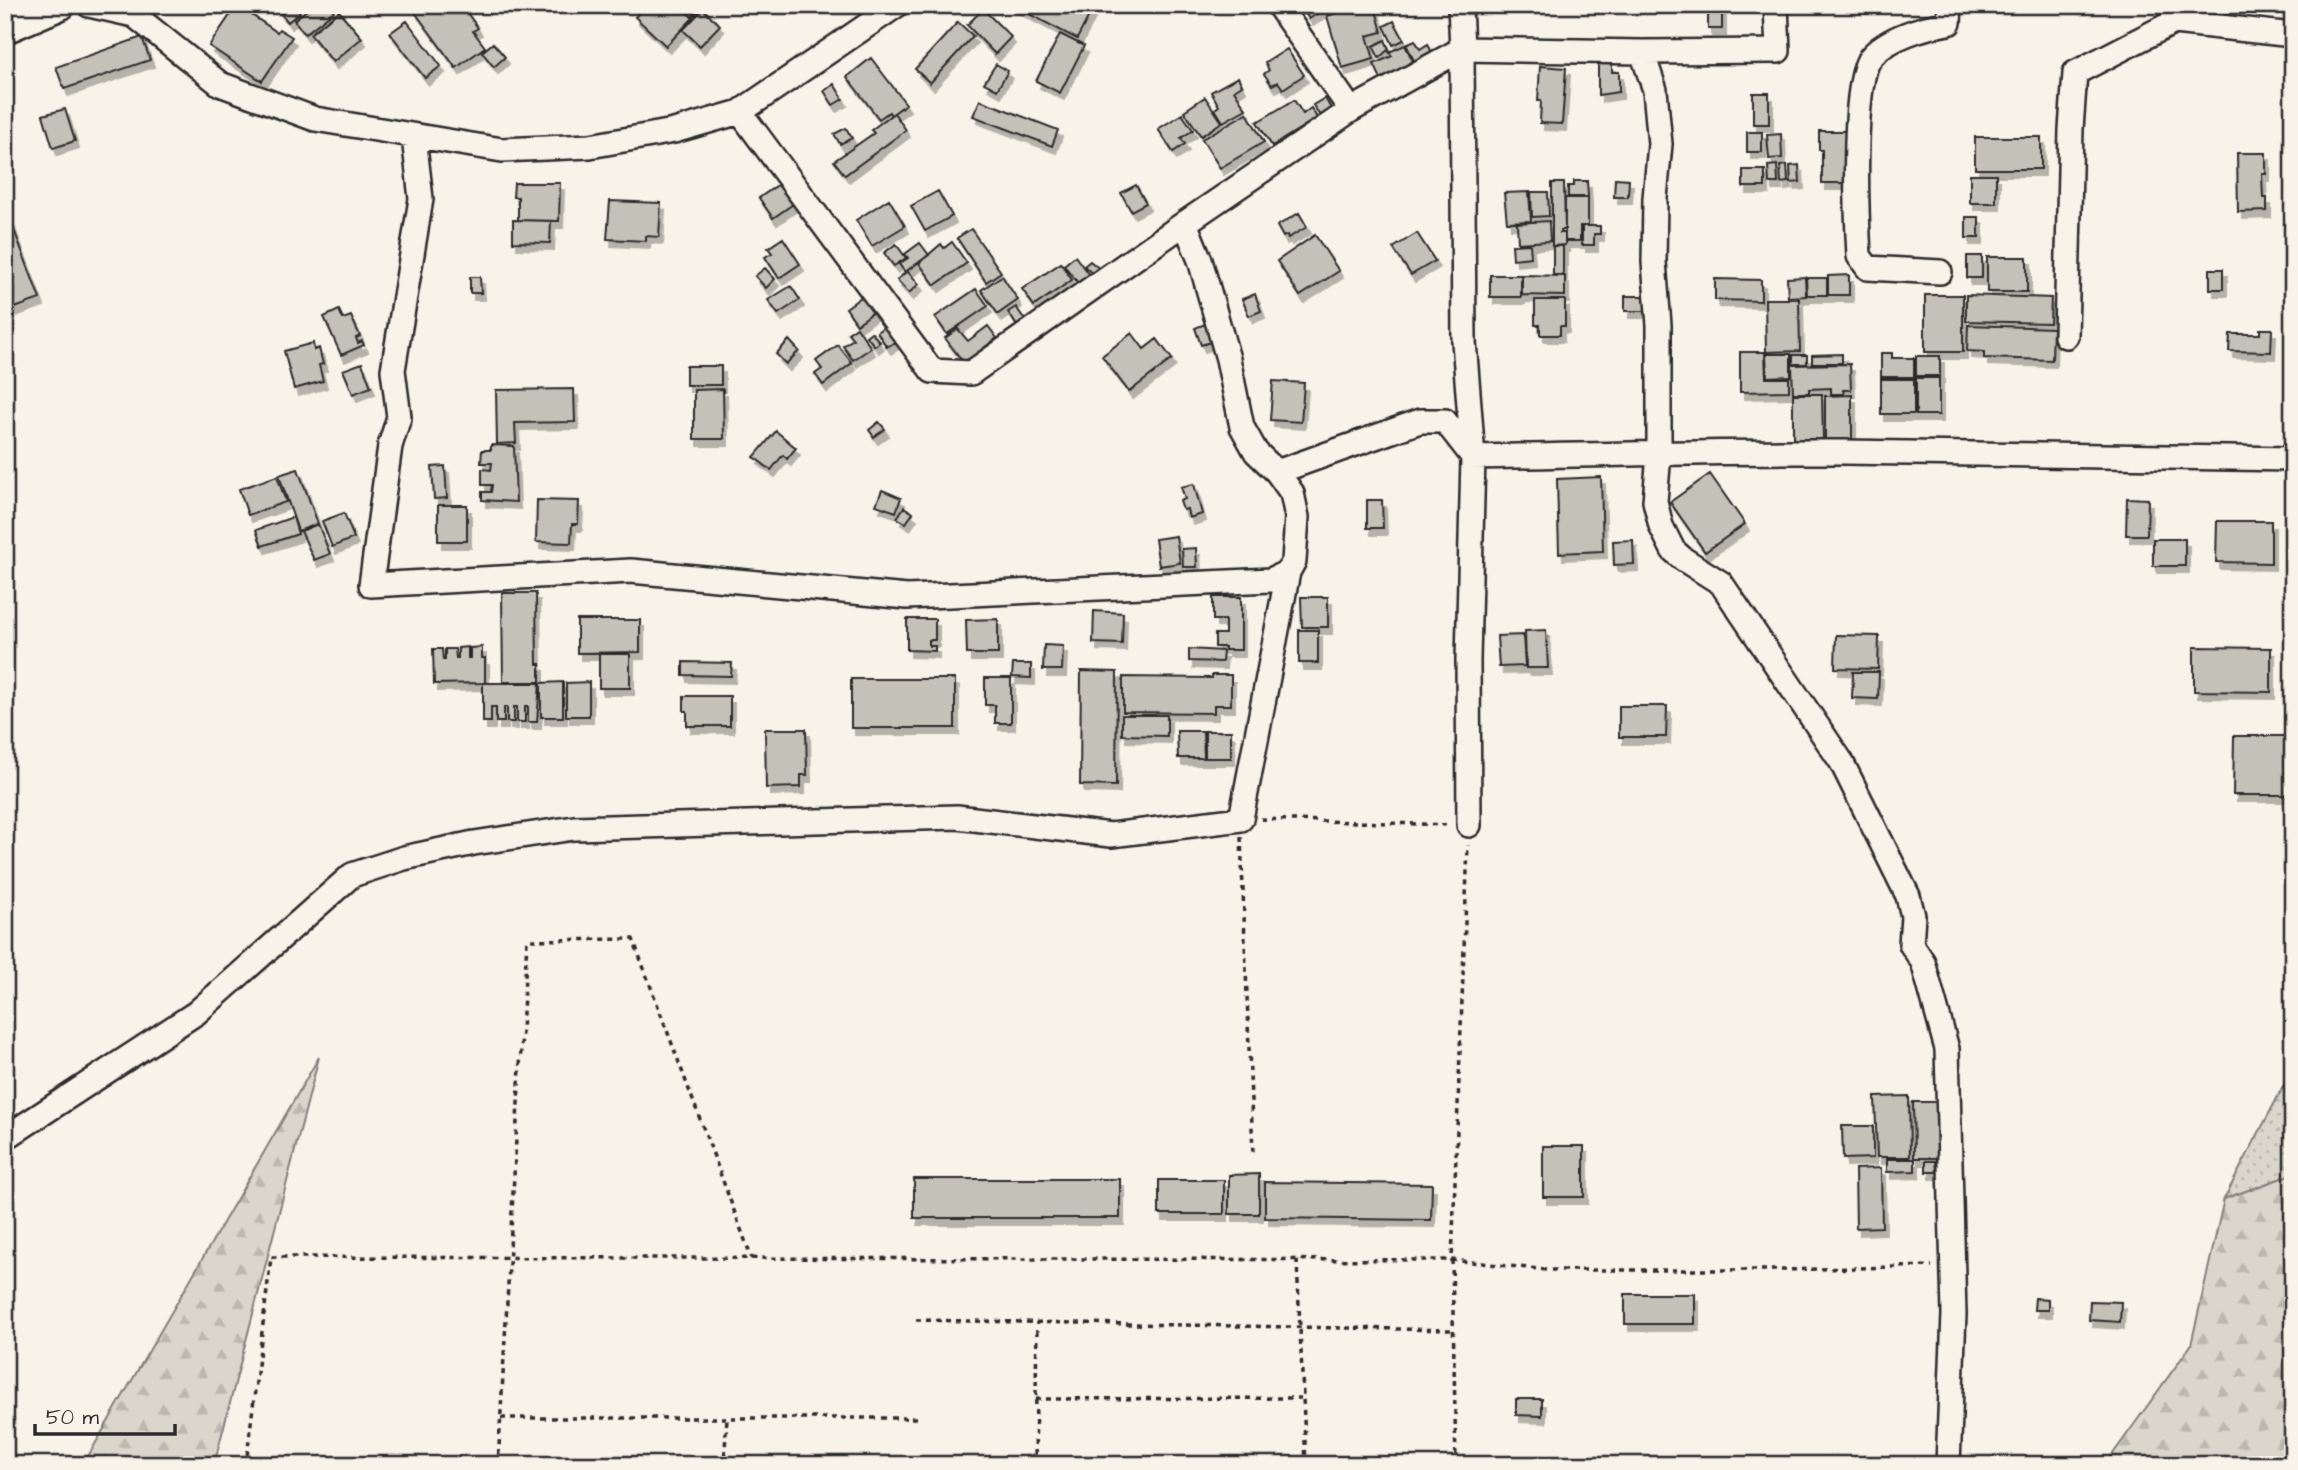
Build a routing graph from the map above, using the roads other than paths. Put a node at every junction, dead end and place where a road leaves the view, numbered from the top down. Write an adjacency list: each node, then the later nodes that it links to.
1 (61, 5): 9 (street)
2 (89, 5): 15 (street)
3 (897, 5): 14 (street)
4 (1279, 5): 13 (street)
5 (1460, 5): 11 (street)
6 (1776, 5): 12 (street)
7 (1950, 5): 17 (street)
8 (2174, 14): 10 (street); 18 (street)
9 (5, 29)
10 (2293, 35)
11 (1462, 50): 12 (street); 13 (street); 20 (street)
12 (1642, 52): 19 (street)
13 (1351, 110): 16 (street)
14 (740, 112): 15 (street); 16 (street)
15 (414, 137): 23 (street)
16 (1185, 223): 22 (street)
17 (1940, 272)
18 (2066, 336)
19 (1659, 454): 20 (street); 21 (street); 26 (street)
20 (1473, 457): 22 (street); 24 (street)
21 (2293, 459)
22 (1277, 471): 23 (street)
23 (1288, 572): 25 (street)
24 (1469, 825)
25 (5, 1138)
26 (1948, 1465)

